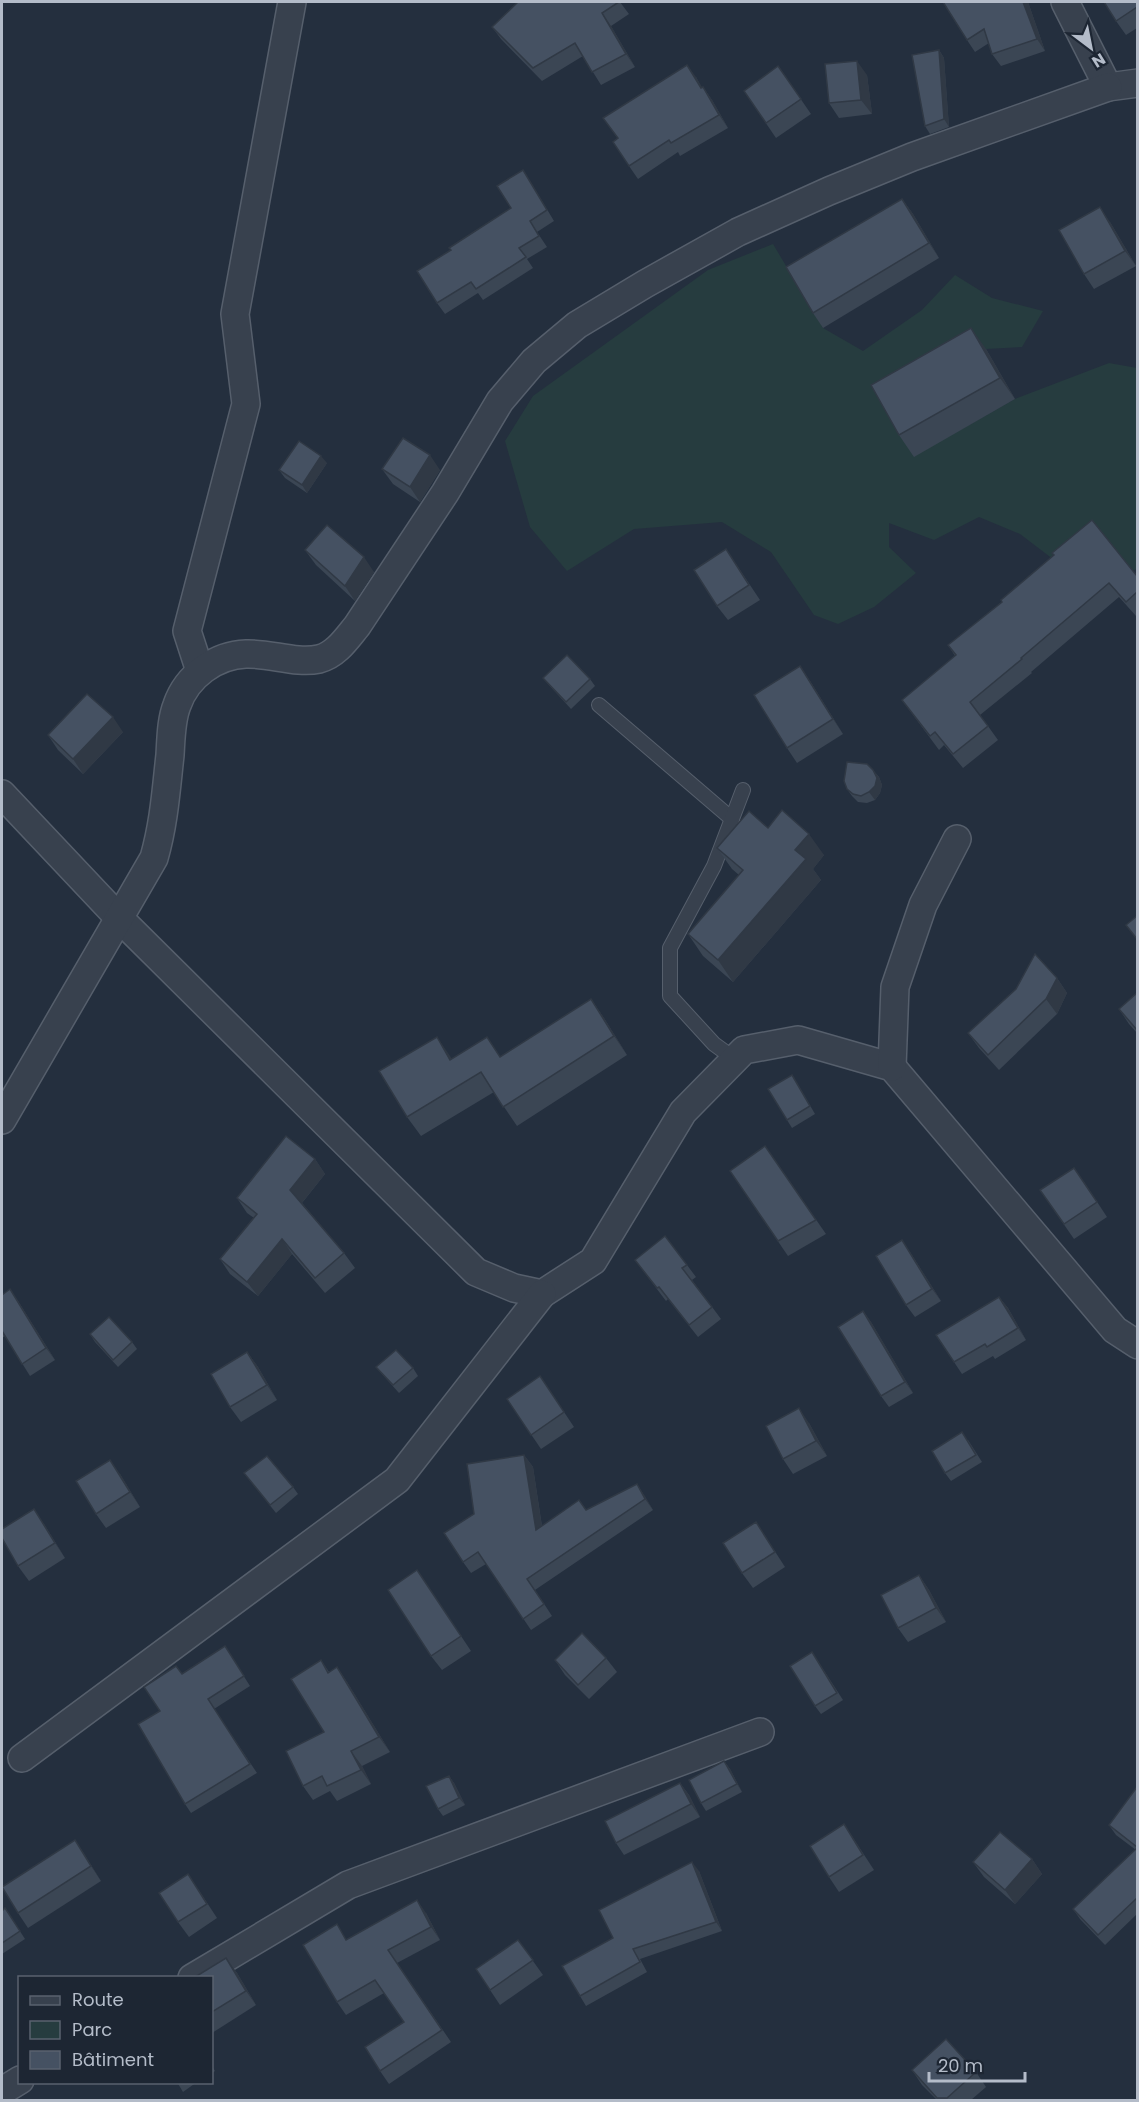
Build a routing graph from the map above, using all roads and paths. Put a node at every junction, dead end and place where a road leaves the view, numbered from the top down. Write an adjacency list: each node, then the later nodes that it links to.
1 (292, 2): 5 (street)
2 (1065, 2): 4 (street)
3 (1137, 83): 4 (street)
4 (1108, 87): 5 (street)
5 (200, 671): 11 (street)
6 (599, 705): 9 (lane)
7 (743, 790): 9 (lane)
8 (2, 794): 11 (street)
9 (732, 819): 12 (lane)
10 (957, 839): 13 (street)
11 (120, 919): 14 (street); 15 (street)
12 (735, 1060): 13 (street); 15 (street)
13 (892, 1067): 16 (street)
14 (2, 1120)
15 (542, 1294): 18 (street)
16 (1137, 1345)
17 (760, 1732): 19 (street)
18 (22, 1758)
19 (194, 1976)
20 (18, 2081): 21 (street)
21 (2, 2091)

